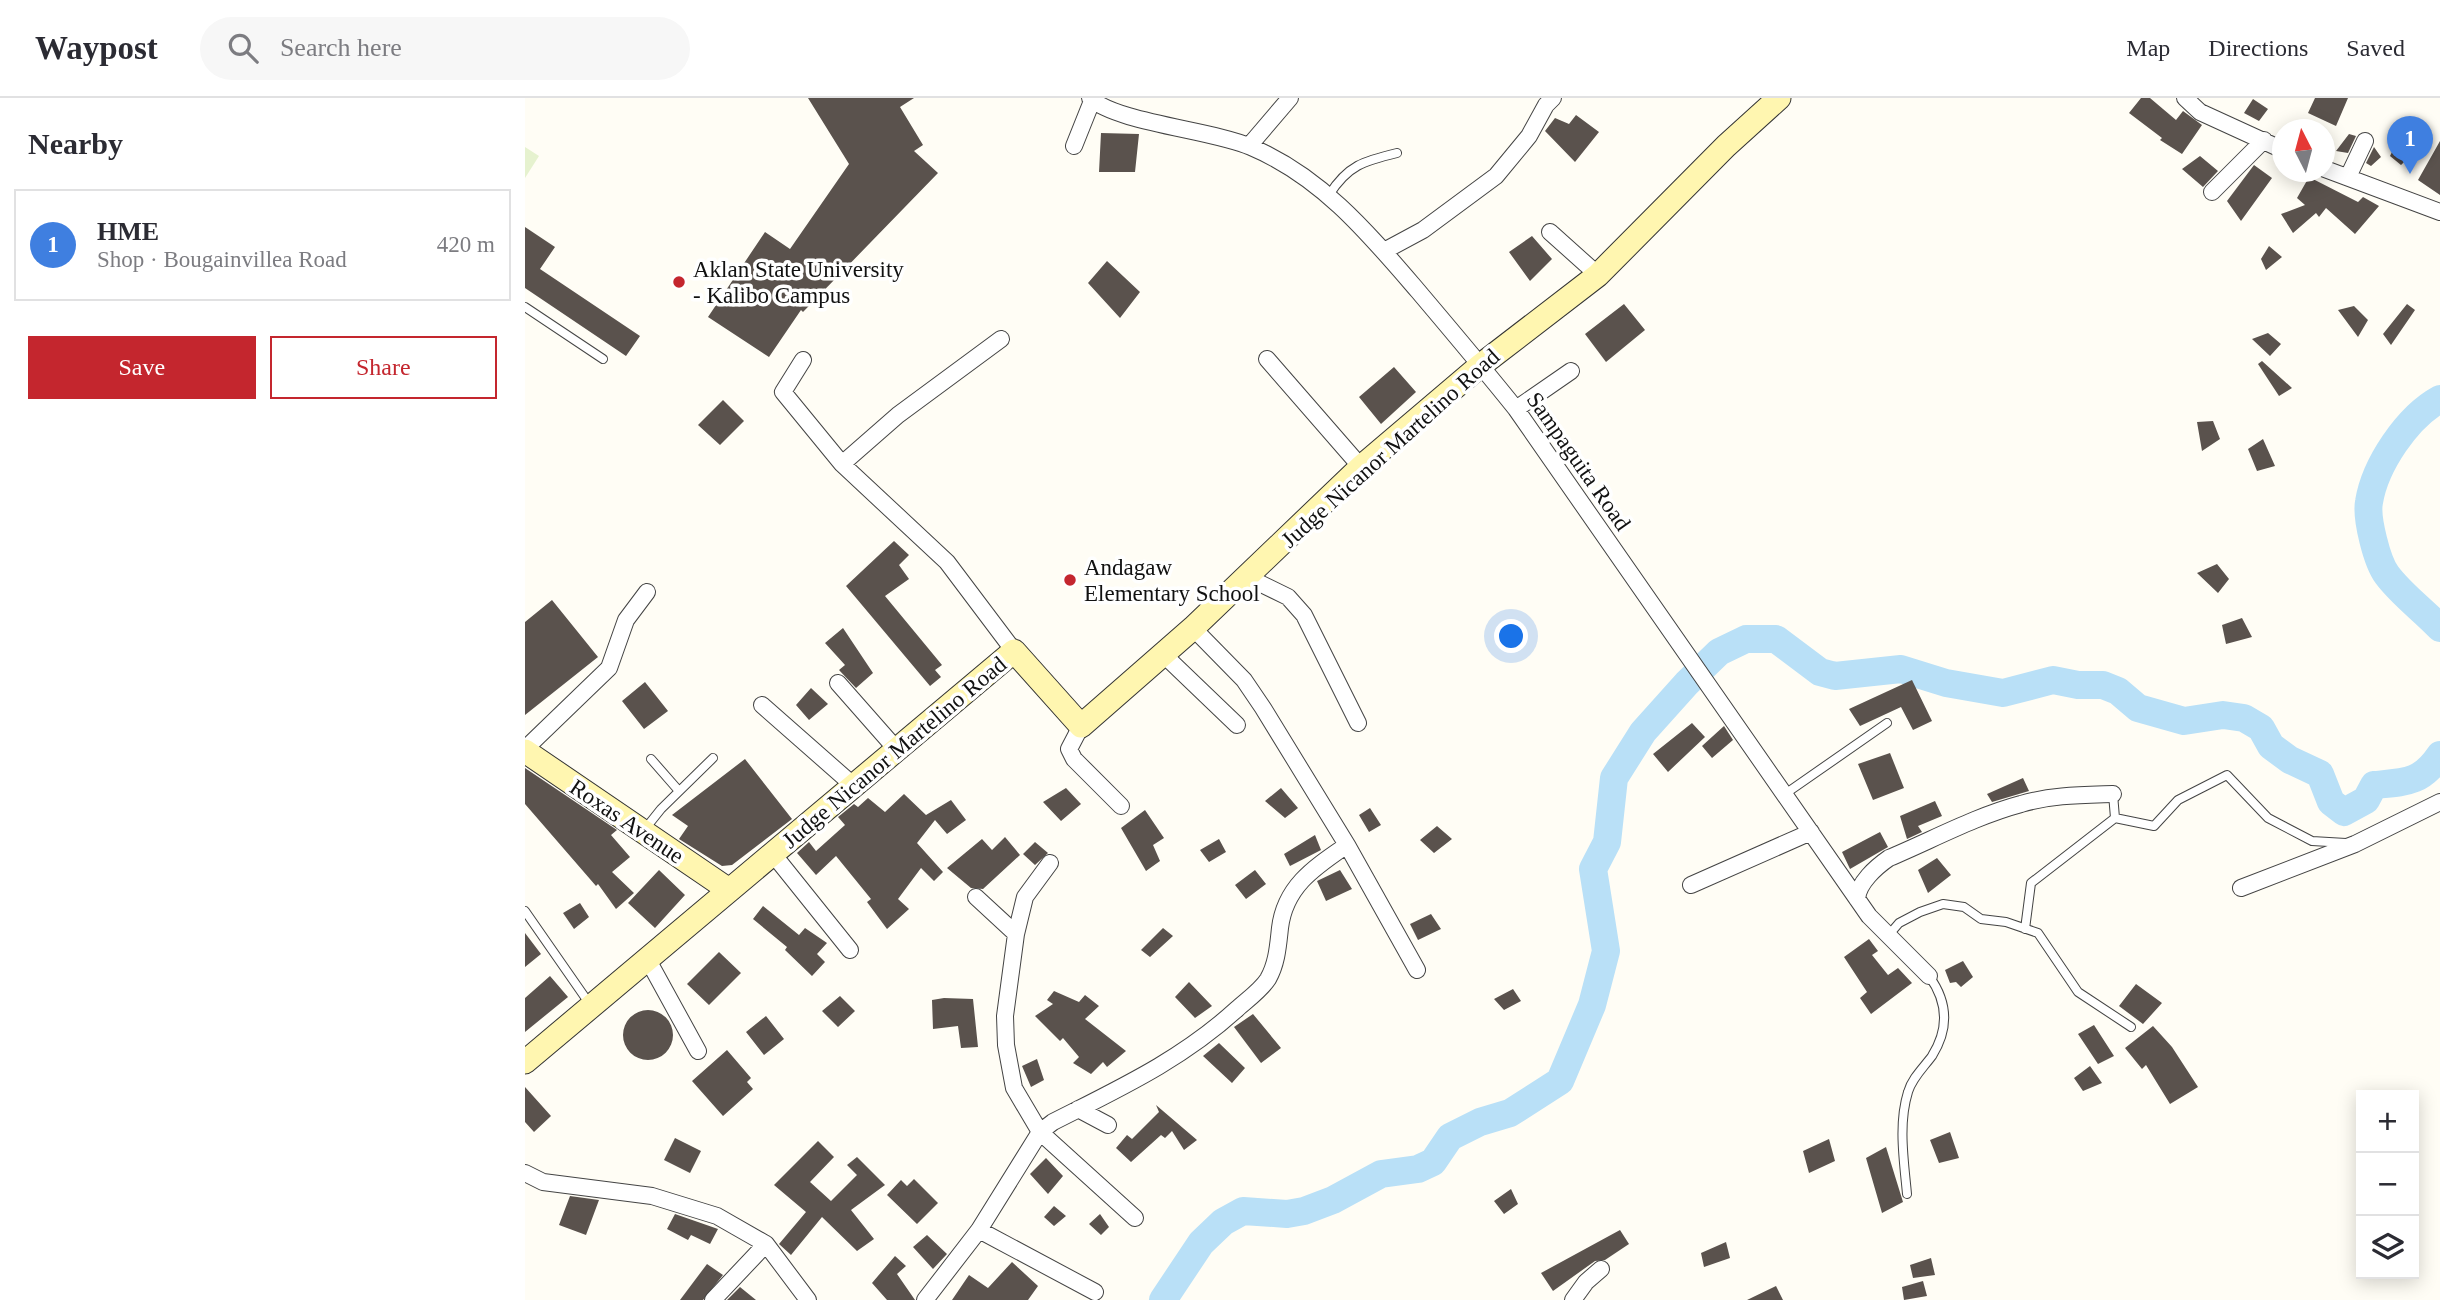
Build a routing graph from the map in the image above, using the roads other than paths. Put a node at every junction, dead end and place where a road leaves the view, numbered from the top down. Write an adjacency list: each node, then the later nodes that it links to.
1 (1290, 98): 10 (street)
2 (1553, 98): 18 (street)
3 (1779, 98): 19 (street, Judge Nicanor Martelino Road)
4 (2185, 98): 6 (street)
5 (1091, 99): 9 (street); 10 (street, Sampaguita Road)
6 (2264, 140): 8 (street); 14 (street)
7 (2365, 141): 13 (street)
8 (2272, 144)
9 (1075, 146)
10 (1249, 146): 15 (street, Sampaguita Road)
11 (1398, 153): 15 (lane)
12 (2335, 172): 13 (street)
13 (2348, 177): 16 (street)
14 (2212, 192)
15 (1329, 195): 18 (street, Sampaguita Road)
16 (2440, 212)
17 (1550, 232): 19 (street)
18 (1384, 251): 25 (street, Sampaguita Road)
19 (1598, 275): 25 (street, Judge Nicanor Martelino Road)
20 (525, 307): 22 (lane)
21 (1000, 339): 28 (street)
22 (603, 359)
23 (1267, 359): 29 (street)
24 (803, 360): 28 (street)
25 (1481, 365): 27 (street, Sampaguita Road); 29 (street, Judge Nicanor Martelino Road)
26 (1571, 371): 27 (street)
27 (1516, 409): 47 (street, Sampaguita Road)
28 (842, 464): 33 (street)
29 (1361, 467): 30 (street, Judge Nicanor Martelino Road)
30 (1247, 577): 32 (street, Judge Nicanor Martelino Road); 37 (street)
31 (647, 592): 41 (street)
32 (1193, 628): 34 (street, Judge Nicanor Martelino Road); 55 (street)
33 (1014, 651): 40 (street, Judge Nicanor Martelino Road); 42 (street, Judge Nicanor Martelino Road)
34 (1164, 655): 39 (street); 40 (street, Judge Nicanor Martelino Road)
35 (838, 683): 42 (street)
36 (762, 705): 45 (street)
37 (1358, 723)
38 (1887, 723): 47 (lane)
39 (1237, 725)
40 (1081, 726): 50 (street)
41 (525, 750): 52 (street, Roxas Avenue)
42 (897, 750): 45 (street, Judge Nicanor Martelino Road)
43 (713, 758): 46 (lane)
44 (651, 759): 46 (lane)
45 (854, 786): 56 (street, Judge Nicanor Martelino Road)
46 (679, 791): 52 (lane)
47 (1785, 794): 53 (street, Sampaguita Road)
48 (2113, 794): 51 (lane); 62 (street)
49 (2440, 802): 54 (street)
50 (1121, 806)
51 (2115, 818): 54 (lane); 64 (lane)
52 (643, 832): 60 (street, Roxas Avenue)
53 (1811, 832): 58 (street); 62 (street, Sampaguita Road)
54 (2355, 844): 59 (street)
55 (1347, 845): 69 (street); 75 (street)
56 (773, 854): 60 (street, Judge Nicanor Martelino Road); 67 (street)
57 (1050, 863): 65 (street)
58 (1691, 885)
59 (2241, 888)
60 (729, 891): 68 (street, Judge Nicanor Martelino Road)
61 (976, 897): 65 (street)
62 (1857, 899): 66 (street, Sampaguita Road)
63 (525, 911): 71 (lane)
64 (2025, 929): 66 (lane); 72 (lane)
65 (1016, 934): 77 (street)
66 (1887, 937): 70 (street, Sampaguita Road)
67 (850, 950)
68 (648, 960): 71 (street, Judge Nicanor Martelino Road); 73 (street)
69 (1417, 970)
70 (1929, 976): 79 (lane)
71 (592, 1008): 74 (street, Judge Nicanor Martelino Road)
72 (2131, 1027)
73 (698, 1051)
74 (525, 1062)
75 (1078, 1109): 76 (street); 77 (street)
76 (1108, 1125)
77 (1040, 1132): 80 (street); 81 (street)
78 (525, 1172): 82 (street)
79 (1907, 1194)
80 (1135, 1218)
81 (979, 1230): 84 (street); 87 (street)
82 (766, 1244): 85 (street); 86 (street)
83 (1601, 1269): 88 (street)
84 (1095, 1292)
85 (713, 1300)
86 (808, 1300)
87 (925, 1300)
88 (1573, 1300)

